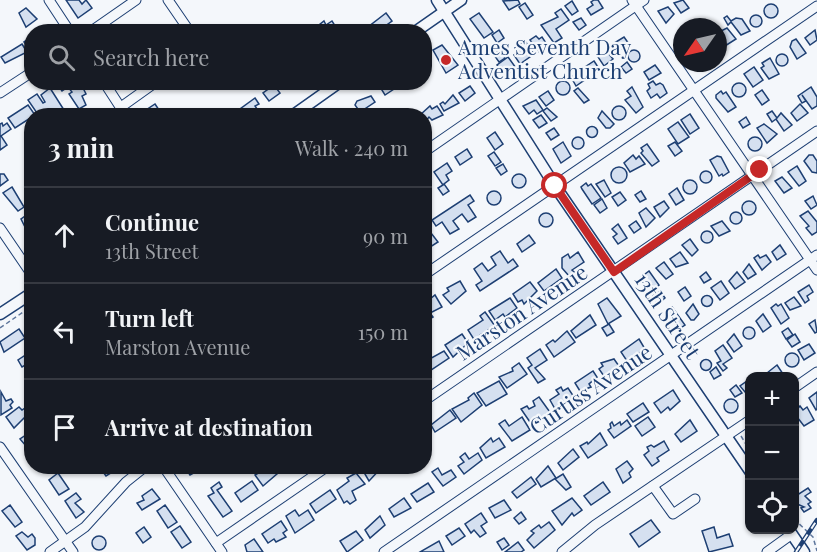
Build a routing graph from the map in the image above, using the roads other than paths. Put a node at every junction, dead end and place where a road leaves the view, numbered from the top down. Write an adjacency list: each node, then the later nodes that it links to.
1 (49, 0): 9 (street)
2 (136, 0): 10 (street)
3 (168, 0): 11 (street)
4 (436, 0): 8 (main road, 13th Street)
5 (461, 0): 8 (main road)
6 (637, 2): 17 (street); 19 (street)
7 (817, 6): 17 (street)
8 (443, 12): 12 (main road); 19 (main road, 13th Street)
9 (65, 24)
10 (102, 24)
11 (184, 24)
12 (426, 24)
13 (24, 77): 18 (street)
14 (109, 90): 20 (street)
15 (144, 90): 20 (street)
16 (329, 90): 21 (main road)
17 (694, 90): 24 (street); 25 (street)
18 (0, 93)
19 (501, 99): 23 (street); 25 (main road, 13th Street)
20 (120, 107)
21 (303, 108)
22 (817, 131): 24 (street, Marston Avenue)
23 (432, 146)
24 (752, 176): 27 (street); 31 (street, Marston Avenue)
25 (555, 186): 29 (street); 31 (main road, 13th Street)
26 (0, 228): 28 (street)
27 (814, 258): 30 (street); 34 (street, Curtiss Avenue)
28 (24, 263)
29 (432, 270)
30 (817, 270)
31 (614, 272): 34 (main road, 13th Street); 37 (street, Marston Avenue)
32 (24, 298): 33 (main road)
33 (0, 314)
34 (672, 357): 39 (main road, 13th Street); 54 (street, Curtiss Avenue)
35 (817, 372): 36 (street)
36 (799, 385)
37 (432, 396)
38 (745, 424): 39 (street)
39 (726, 437): 41 (main road, 13th Street); 45 (street)
40 (0, 447): 49 (street)
41 (745, 464)
42 (136, 474): 49 (street)
43 (169, 474): 50 (street)
44 (316, 474): 50 (street)
45 (653, 486): 46 (street); 55 (street)
46 (695, 499)
47 (789, 534): 56 (street)
48 (792, 534): 57 (main road)
49 (66, 542): 51 (street); 52 (street)
50 (216, 543): 53 (street)
51 (50, 552)
52 (73, 552)
53 (222, 552)
54 (384, 552)
55 (562, 552)
56 (767, 552)
57 (804, 552)

